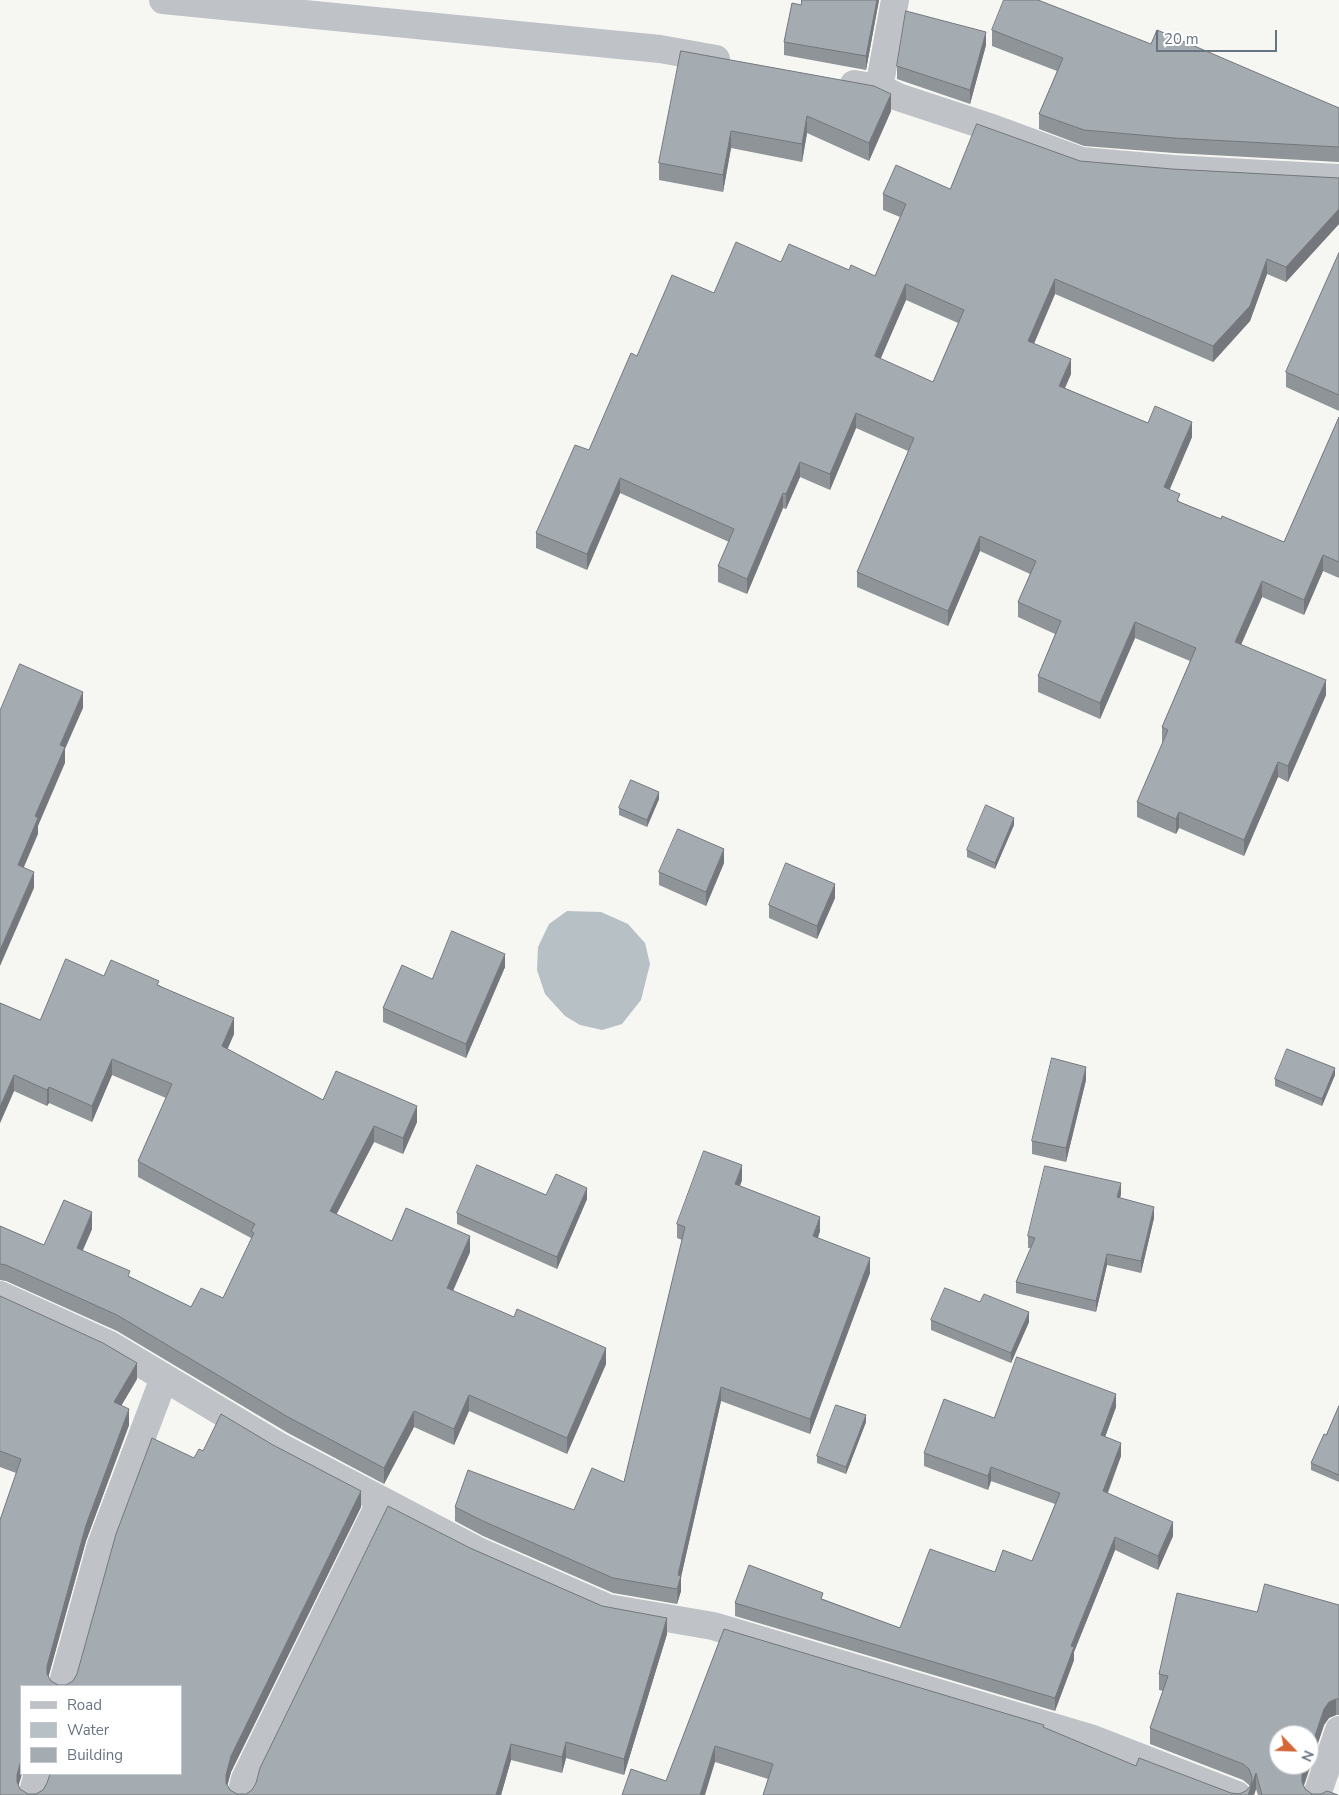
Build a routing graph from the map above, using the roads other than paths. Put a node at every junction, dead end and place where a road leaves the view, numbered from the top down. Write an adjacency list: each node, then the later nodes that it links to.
1 (163, 0): 3 (street)
2 (896, 0): 6 (street)
3 (250, 5): 4 (street)
4 (736, 63)
5 (831, 80): 6 (street)
6 (879, 88): 7 (street)
7 (1339, 178)
8 (0, 1295): 9 (street)
9 (164, 1378): 10 (street); 11 (street)
10 (381, 1501): 15 (street); 16 (street)
11 (62, 1685)
12 (1339, 1730): 17 (street)
13 (38, 1775): 14 (street)
14 (32, 1795)
15 (241, 1795)
16 (1237, 1795)
17 (1317, 1795)

